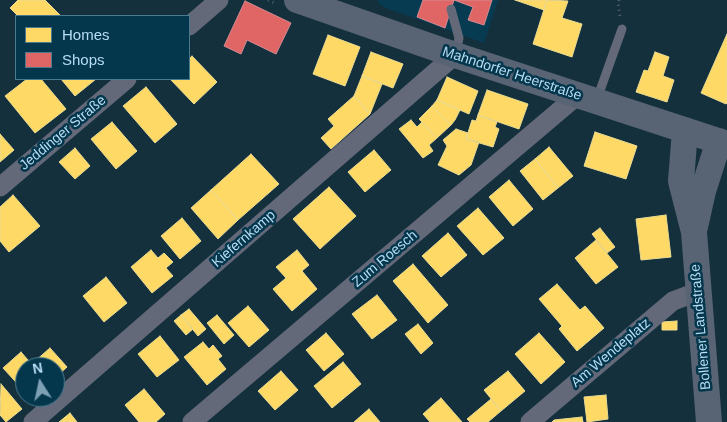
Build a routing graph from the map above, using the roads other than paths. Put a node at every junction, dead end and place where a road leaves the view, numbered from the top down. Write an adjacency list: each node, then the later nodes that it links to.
1 (219, 0): 5 (street)
2 (297, 0): 3 (main road, Mahndorfer Heerstraße)
3 (338, 6): 7 (main road, Mahndorfer Heerstraße)
4 (451, 9): 7 (lane)
5 (190, 25)
6 (622, 29): 9 (lane)
7 (455, 56): 9 (main road, Mahndorfer Heerstraße); 15 (street, Kiefernkamp)
8 (126, 80): 12 (street, Jeddinger Straße)
9 (587, 98): 10 (main road, Mahndorfer Heerstraße); 16 (street, Zum Roesch)
10 (685, 130): 11 (main road, Mahndorfer Heerstraße); 13 (main road, Bollener Landstraße)
11 (723, 142): 13 (main road, Bollener Landstraße)
12 (0, 187)
13 (694, 232): 14 (main road, Bollener Landstraße)
14 (697, 292): 17 (street, Am Wendeplatz); 18 (main road, Bollener Landstraße)
15 (33, 422)
16 (192, 422)
17 (530, 422)
18 (709, 422)

